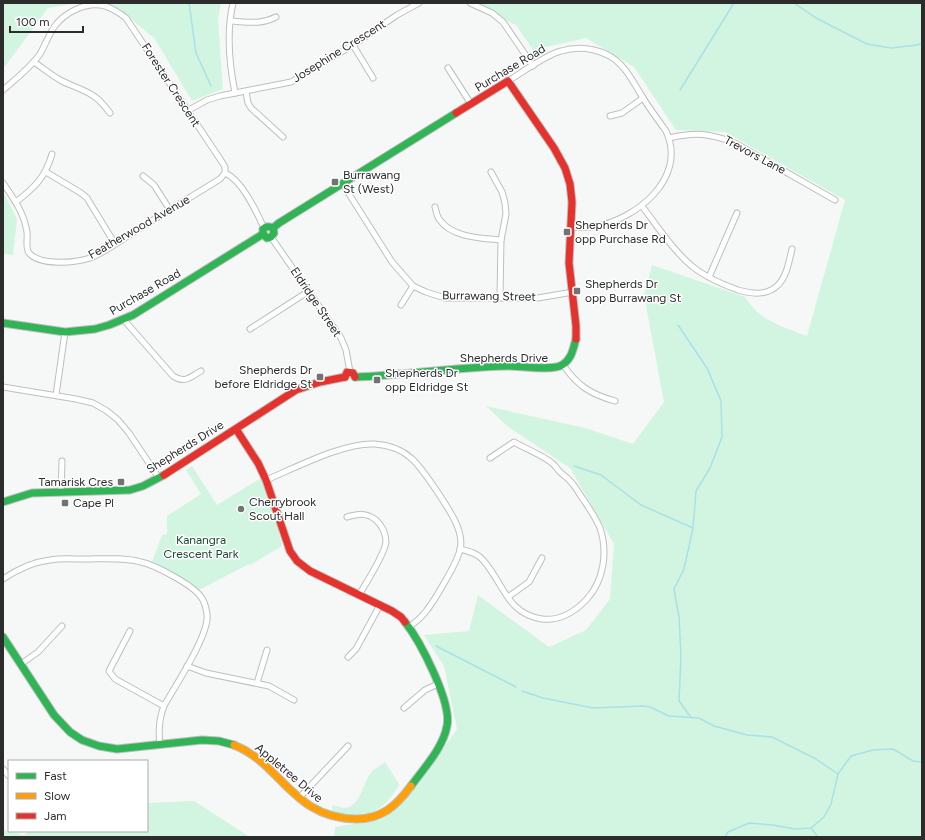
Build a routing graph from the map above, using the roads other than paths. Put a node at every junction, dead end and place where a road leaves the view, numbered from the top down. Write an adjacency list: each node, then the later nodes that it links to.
1 (233, 3): 5 (street)
2 (419, 3): 6 (street, Josephine Crescent)
3 (470, 3): 8 (street)
4 (276, 17): 5 (street)
5 (231, 20): 14 (street)
6 (353, 45): 10 (street); 13 (street, Josephine Crescent)
7 (34, 62): 12 (street, Forester Crescent); 17 (street, Forester Crescent); 18 (street)
8 (533, 66): 11 (street, Purchase Road); 15 (street, Purchase Road)
9 (448, 68): 16 (street)
10 (373, 78)
11 (508, 81): 16 (main road, Purchase Road); 35 (main road, Shepherds Drive)
12 (3, 90)
13 (246, 92): 14 (street, Josephine Crescent); 20 (street)
14 (235, 93): 17 (street, Josephine Crescent)
15 (643, 98): 19 (street); 21 (street, Purchase Road)
16 (471, 104): 28 (main road, Purchase Road)
17 (187, 111): 25 (street, Forester Crescent)
18 (110, 113)
19 (610, 116)
20 (283, 137)
21 (669, 138): 29 (street, Trevors Lane); 31 (street, Purchase Road)
22 (52, 154): 23 (street)
23 (46, 172): 30 (street); 40 (street)
24 (491, 172): 39 (street)
25 (224, 173): 33 (street, Featherwood Avenue); 37 (street)
26 (143, 176): 33 (street)
27 (3, 183): 30 (street)
28 (342, 183): 36 (main road, Purchase Road); 43 (street, Burrawang Street)
29 (835, 200)
30 (16, 202): 40 (street, Featherwood Avenue)
31 (642, 206): 35 (street, Purchase Road); 42 (street)
32 (435, 207): 39 (street)
33 (170, 210): 40 (street, Featherwood Avenue)
34 (737, 213): 42 (street)
35 (571, 227): 45 (main road, Shepherds Drive)
36 (273, 228): 37 (main road); 38 (main road)
37 (264, 231): 38 (main road); 48 (main road, Purchase Road)
38 (271, 237): 44 (street, Eldridge Street)
39 (501, 240): 46 (street)
40 (115, 244)
41 (792, 249): 42 (street)
42 (709, 277)
43 (413, 286): 46 (street, Burrawang Street); 47 (street)
44 (308, 291): 50 (street); 54 (street, Eldridge Street)
45 (573, 292): 46 (street, Burrawang Street); 52 (main road, Shepherds Drive)
46 (500, 298)
47 (401, 304)
48 (124, 320): 51 (main road, Purchase Road); 53 (street)
49 (3, 323): 51 (main road, Purchase Road)
50 (250, 329)
51 (65, 332): 56 (street)
52 (562, 365): 54 (main road, Shepherds Drive); 57 (street)
53 (201, 371)
54 (350, 375): 58 (main road, Shepherds Drive)
55 (3, 387): 56 (street)
56 (56, 395): 61 (street)
57 (615, 401)
58 (236, 429): 61 (main road, Shepherds Drive); 62 (main road, Appletree Drive)
59 (490, 458): 70 (street)
60 (62, 461): 63 (street)
61 (159, 478): 63 (main road, Shepherds Drive)
62 (266, 480): 66 (street); 69 (main road, Appletree Drive)
63 (61, 492): 64 (main road, Shepherds Drive)
64 (3, 502)
65 (347, 517): 69 (street)
66 (460, 549): 70 (street); 73 (street)
67 (542, 558): 70 (street)
68 (3, 579): 79 (street)
69 (359, 595): 71 (main road, Appletree Drive)
70 (508, 597)
71 (380, 605): 73 (main road, Appletree Drive); 77 (street)
72 (62, 626): 78 (street)
73 (409, 627): 81 (main road, Appletree Drive)
74 (130, 631): 83 (street)
75 (3, 637): 78 (main road, Appletree Drive)
76 (267, 650): 80 (street)
77 (348, 657)
78 (21, 664): 85 (main road, Appletree Drive)
79 (186, 666): 80 (street); 83 (street)
80 (257, 683): 82 (street)
81 (438, 684): 84 (street); 87 (main road, Appletree Drive)
82 (294, 700)
83 (164, 706): 85 (street)
84 (404, 708)
85 (160, 744): 87 (main road, Appletree Drive)
86 (348, 746): 87 (street)
87 (299, 798)

